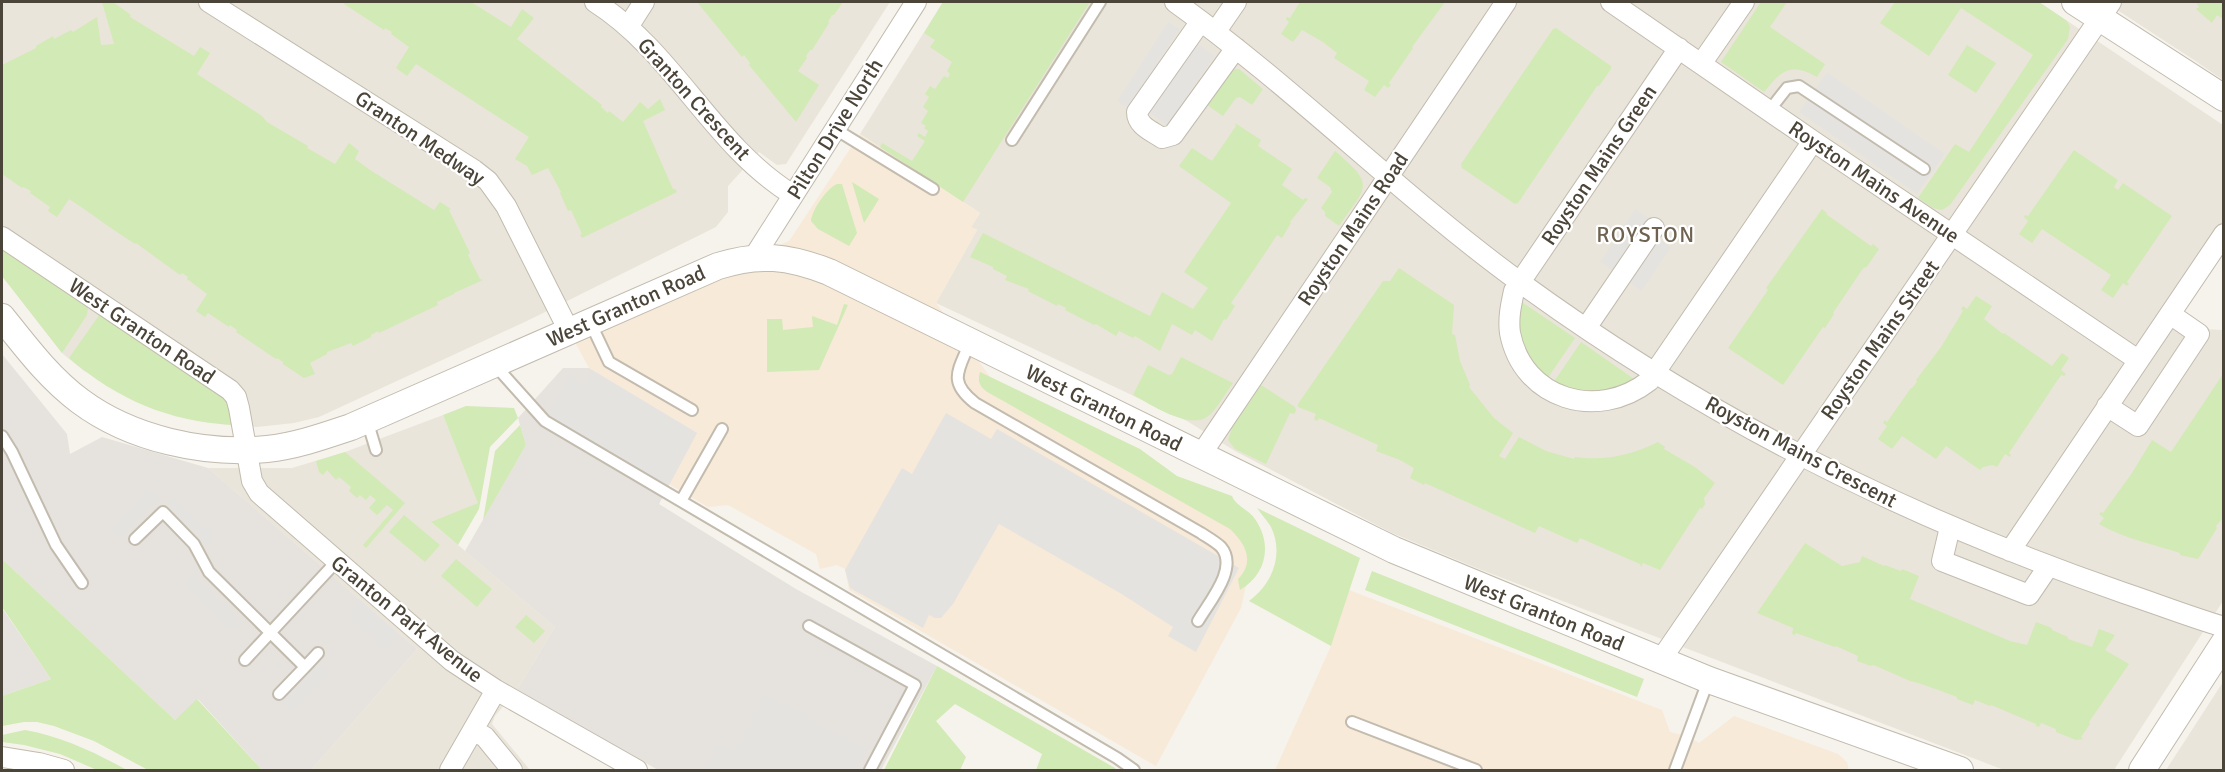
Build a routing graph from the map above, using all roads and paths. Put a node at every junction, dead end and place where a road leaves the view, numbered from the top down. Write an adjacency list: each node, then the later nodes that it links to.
1 (209, 2): 35 (street, Granton Medway)
2 (595, 2): 14 (street, Granton Crescent)
3 (644, 2): 14 (street)
4 (916, 2): 20 (street, Pilton Drive North)
5 (1100, 2): 21 (lane)
6 (1175, 2): 13 (street, Royston Mains Crescent)
7 (1236, 2): 13 (street)
8 (1506, 2): 24 (street, Royston Mains Road)
9 (1611, 2): 16 (street, Royston Mains Avenue)
10 (1744, 2): 17 (street)
11 (2075, 2): 12 (street)
12 (2105, 10): 18 (street); 29 (street, Royston Mains Street)
13 (1209, 26): 15 (street, Royston Mains Crescent); 15 (street)
14 (628, 27): 26 (street, Granton Crescent)
15 (1236, 48): 24 (street, Royston Mains Crescent)
16 (1679, 48): 17 (street, Royston Mains Avenue); 32 (street, Royston Mains Green)
17 (1701, 64): 19 (street, Royston Mains Avenue)
18 (2223, 98)
19 (1770, 111): 22 (street, Royston Mains Avenue); 23 (lane)
20 (835, 129): 25 (lane); 26 (street, Pilton Drive North)
21 (1012, 140)
22 (1813, 141): 29 (street, Royston Mains Avenue); 40 (street)
23 (1923, 169)
24 (1388, 178): 32 (street, Royston Mains Crescent); 48 (street, Royston Mains Road)
25 (933, 189)
26 (793, 195): 31 (street, Pilton Drive North)
27 (1654, 228): 36 (street)
28 (2223, 234): 33 (street)
29 (1952, 235): 38 (street, Royston Mains Avenue); 49 (street, Royston Mains Street)
30 (2, 237): 46 (street, West Granton Road)
31 (754, 257): 35 (street, West Granton Road); 37 (street, West Granton Road)
32 (1520, 282): 36 (street, Royston Mains Crescent); 40 (street)
33 (2170, 314): 38 (street); 41 (street)
34 (2, 317): 46 (street, West Granton Road)
35 (579, 326): 39 (street, West Granton Road); 42 (lane)
36 (1586, 328): 40 (street, Royston Mains Crescent)
37 (970, 341): 48 (street, West Granton Road); 57 (lane)
38 (2138, 360): 41 (street)
39 (494, 363): 43 (street, West Granton Road); 50 (lane)
40 (1655, 372): 49 (street, Royston Mains Crescent)
41 (2107, 406): 53 (street)
42 (692, 410)
43 (367, 420): 46 (street, West Granton Road); 47 (lane)
44 (722, 429): 50 (lane)
45 (2, 436): 56 (lane)
46 (246, 450): 54 (street, Granton Park Avenue)
47 (376, 450)
48 (1200, 456): 64 (street, West Granton Road)
49 (1799, 456): 51 (street, Royston Mains Crescent); 64 (street, Royston Mains Street)
50 (681, 501): 77 (lane)
51 (1950, 527): 53 (street, Royston Mains Crescent); 55 (street)
52 (135, 539): 60 (lane)
53 (2010, 551): 55 (street, Royston Mains Crescent)
54 (336, 562): 60 (lane); 67 (street, Granton Park Avenue)
55 (2048, 567): 59 (street, Royston Mains Crescent)
56 (81, 583)
57 (1198, 621)
58 (809, 626): 76 (lane)
59 (2223, 627)
60 (271, 633): 63 (lane); 65 (lane)
61 (2223, 643): 81 (street)
62 (318, 653): 65 (lane)
63 (245, 660)
64 (1660, 661): 66 (street, West Granton Road)
65 (305, 667): 68 (lane)
66 (1708, 680): 79 (lane); 80 (street, West Granton Road)
67 (496, 690): 70 (street); 75 (street, Granton Park Avenue)
68 (279, 694)
69 (1352, 722): 78 (lane)
70 (473, 730): 73 (street); 74 (street)
71 (2, 757): 72 (street)
72 (64, 771)
73 (450, 771)
74 (512, 771)
75 (637, 771)
76 (870, 771)
77 (1134, 771)
78 (1476, 771)
79 (1675, 771)
80 (1960, 771)
81 (2142, 771)

